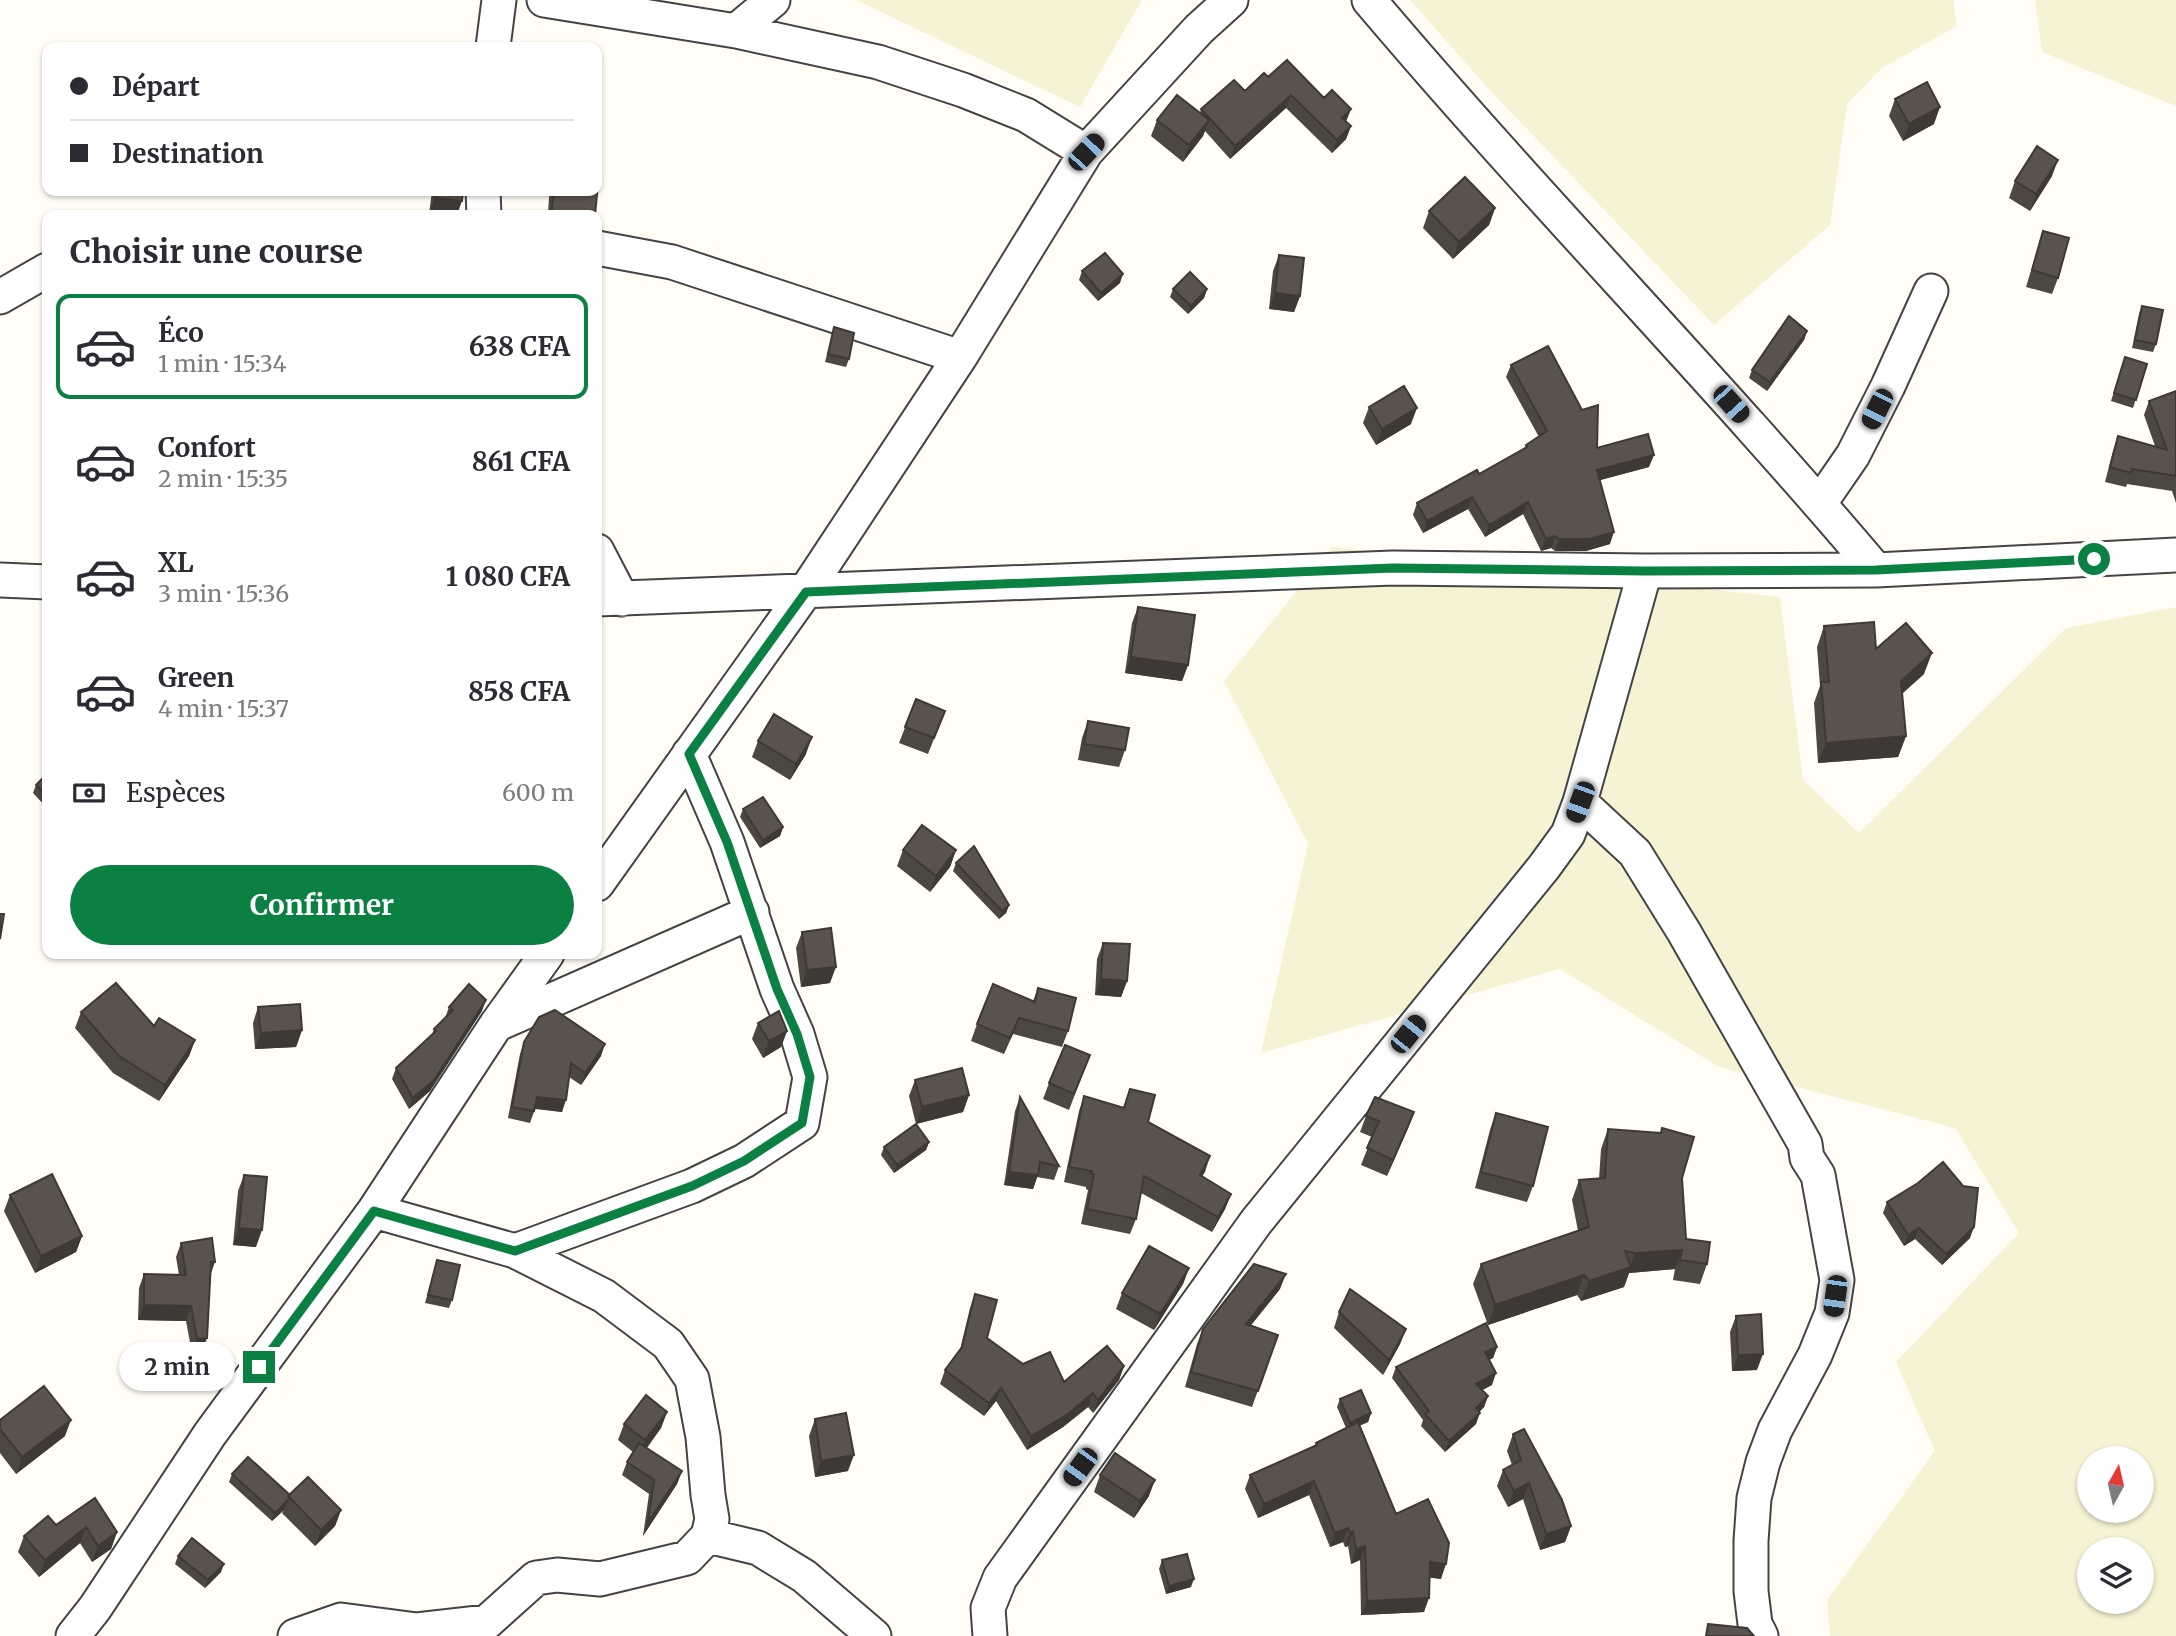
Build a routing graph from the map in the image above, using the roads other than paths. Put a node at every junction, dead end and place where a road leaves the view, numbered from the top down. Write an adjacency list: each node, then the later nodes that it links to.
1 (499, 0): 7 (street)
2 (544, 0): 6 (street)
3 (773, 0): 6 (street)
4 (1231, 0): 8 (street)
5 (1369, 0): 14 (street)
6 (736, 31): 8 (street)
7 (494, 42)
8 (1086, 152): 13 (street)
9 (602, 249): 13 (street)
10 (42, 273): 12 (street)
11 (1931, 290): 14 (street)
12 (0, 297)
13 (960, 357): 21 (street)
14 (1820, 503): 17 (street)
15 (2176, 555): 17 (street)
16 (602, 569): 22 (street)
17 (1876, 570): 18 (street)
18 (1645, 571): 21 (street); 24 (street)
19 (0, 580): 20 (street)
20 (42, 582)
21 (806, 592): 22 (street); 23 (street)
22 (610, 599)
23 (689, 754): 25 (street); 26 (street)
24 (1580, 802): 35 (street); 36 (street)
25 (602, 877)
26 (752, 912): 28 (street); 30 (street)
27 (536, 959): 28 (street)
28 (496, 1025): 29 (street)
29 (374, 1211): 30 (street); 32 (street)
30 (515, 1251): 31 (street)
31 (708, 1536): 33 (street); 34 (street)
32 (73, 1636)
33 (295, 1636)
34 (874, 1636)
35 (990, 1636)
36 (1761, 1636)

